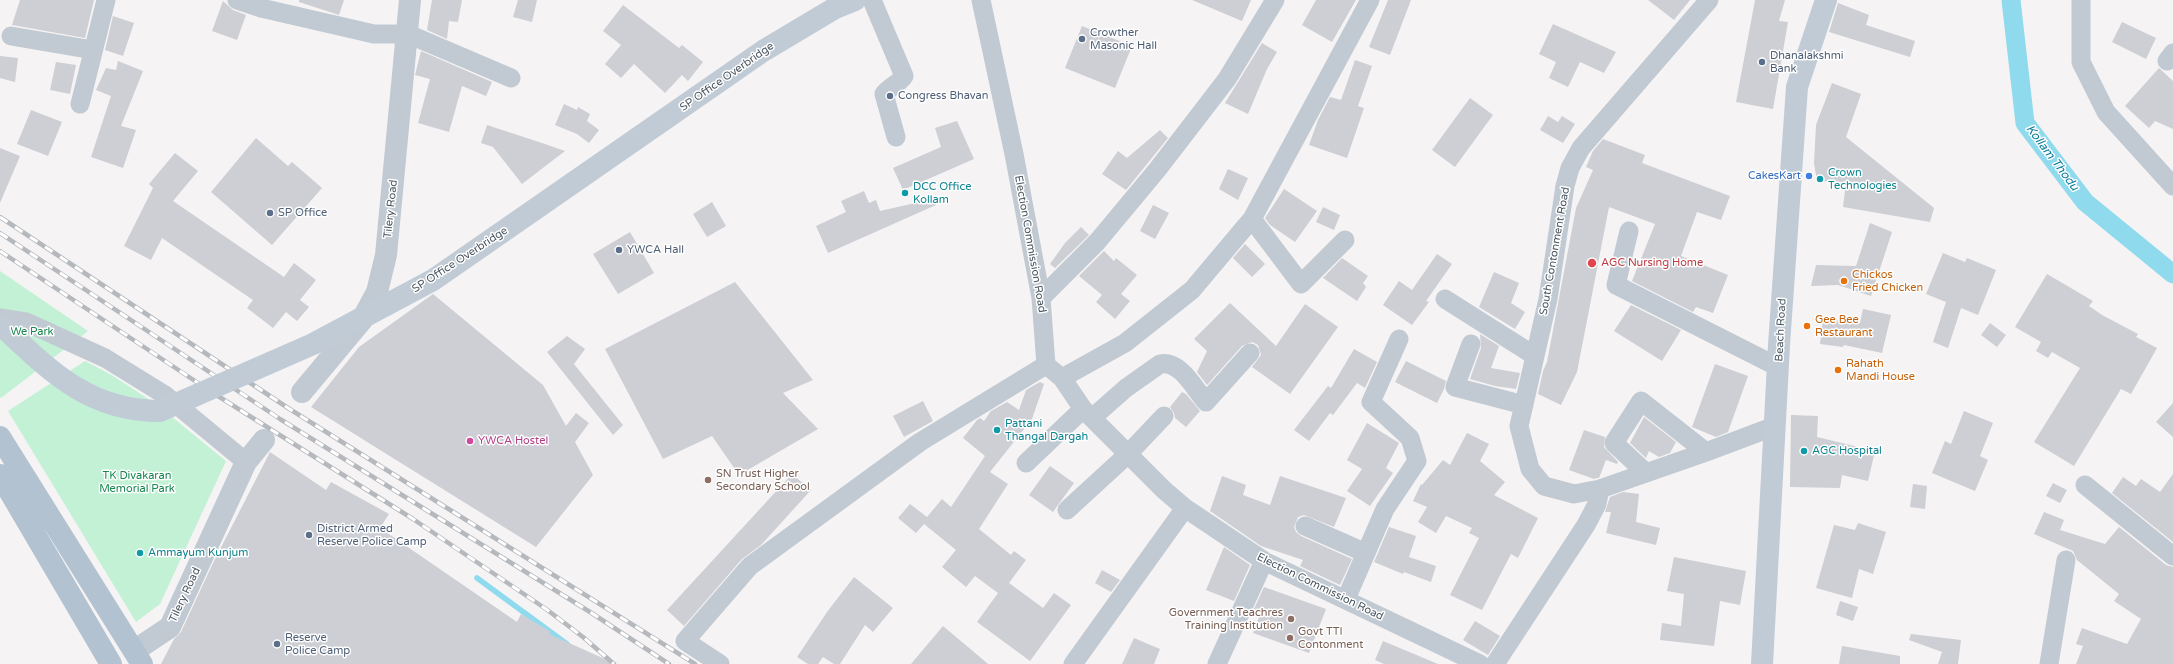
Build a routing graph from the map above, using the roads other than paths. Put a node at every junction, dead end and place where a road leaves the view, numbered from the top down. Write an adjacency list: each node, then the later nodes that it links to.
1 (106, 0): 14 (street)
2 (237, 0): 12 (street)
3 (410, 0): 12 (street, Tilery Road)
4 (855, 0): 25 (main road, SP Office Overbridge, bridge)
5 (872, 0): 17 (street)
6 (980, 0): 22 (street, Election Commission Road)
7 (1275, 0): 22 (street)
8 (1370, 0): 19 (street)
9 (1709, 0): 29 (street, South Contonment Road)
10 (1826, 0): 31 (main road, Beach Road)
11 (2081, 0): 18 (street)
12 (408, 34): 15 (street); 33 (street, Tilery Road)
13 (11, 36): 14 (street)
14 (92, 50): 16 (street)
15 (511, 78)
16 (80, 104)
17 (896, 137)
18 (2173, 186)
19 (1252, 219): 21 (street); 32 (street)
20 (1629, 231): 31 (street)
21 (1345, 240)
22 (1041, 298): 30 (street, Election Commission Road)
23 (1445, 299): 29 (street)
24 (0, 318): 42 (street)
25 (0, 324)
26 (1399, 340): 51 (street)
27 (1471, 344): 34 (street)
28 (1250, 353): 35 (street)
29 (1535, 356): 34 (street, South Contonment Road)
30 (1046, 365): 32 (street, Election Commission Road); 58 (street)
31 (1778, 367): 37 (main road, Beach Road)
32 (1062, 378): 35 (street, Election Commission Road)
33 (302, 392)
34 (1524, 405): 47 (street, South Contonment Road)
35 (1088, 413): 41 (street, Election Commission Road); 43 (street)
36 (1164, 416): 41 (street)
37 (1775, 426): 40 (street, South Contonment Road); 63 (main road, Beach Road)
38 (0, 437): 56 (main road)
39 (264, 440): 42 (street, Tilery Road)
40 (1706, 452): 44 (street, South Contonment Road); 44 (street)
41 (1128, 454): 48 (street, Election Commission Road); 49 (street)
42 (246, 462): 56 (street, Tilery Road)
43 (1026, 463)
44 (1645, 472): 47 (street, South Contonment Road)
45 (0, 475): 57 (main road)
46 (2085, 486): 52 (street)
47 (1600, 489): 62 (street)
48 (1185, 508): 54 (street, Election Commission Road); 59 (street)
49 (1067, 510)
50 (1305, 526): 51 (street)
51 (1366, 553): 55 (street)
52 (2173, 556)
53 (2066, 560): 64 (street)
54 (1264, 561): 55 (street, Election Commission Road); 60 (street)
55 (1346, 599): 61 (street, Election Commission Road)
56 (138, 657)
57 (111, 664)
58 (720, 664)
59 (1073, 664)
60 (1217, 664)
61 (1480, 664)
62 (1495, 664)
63 (1762, 664)
64 (2049, 664)

